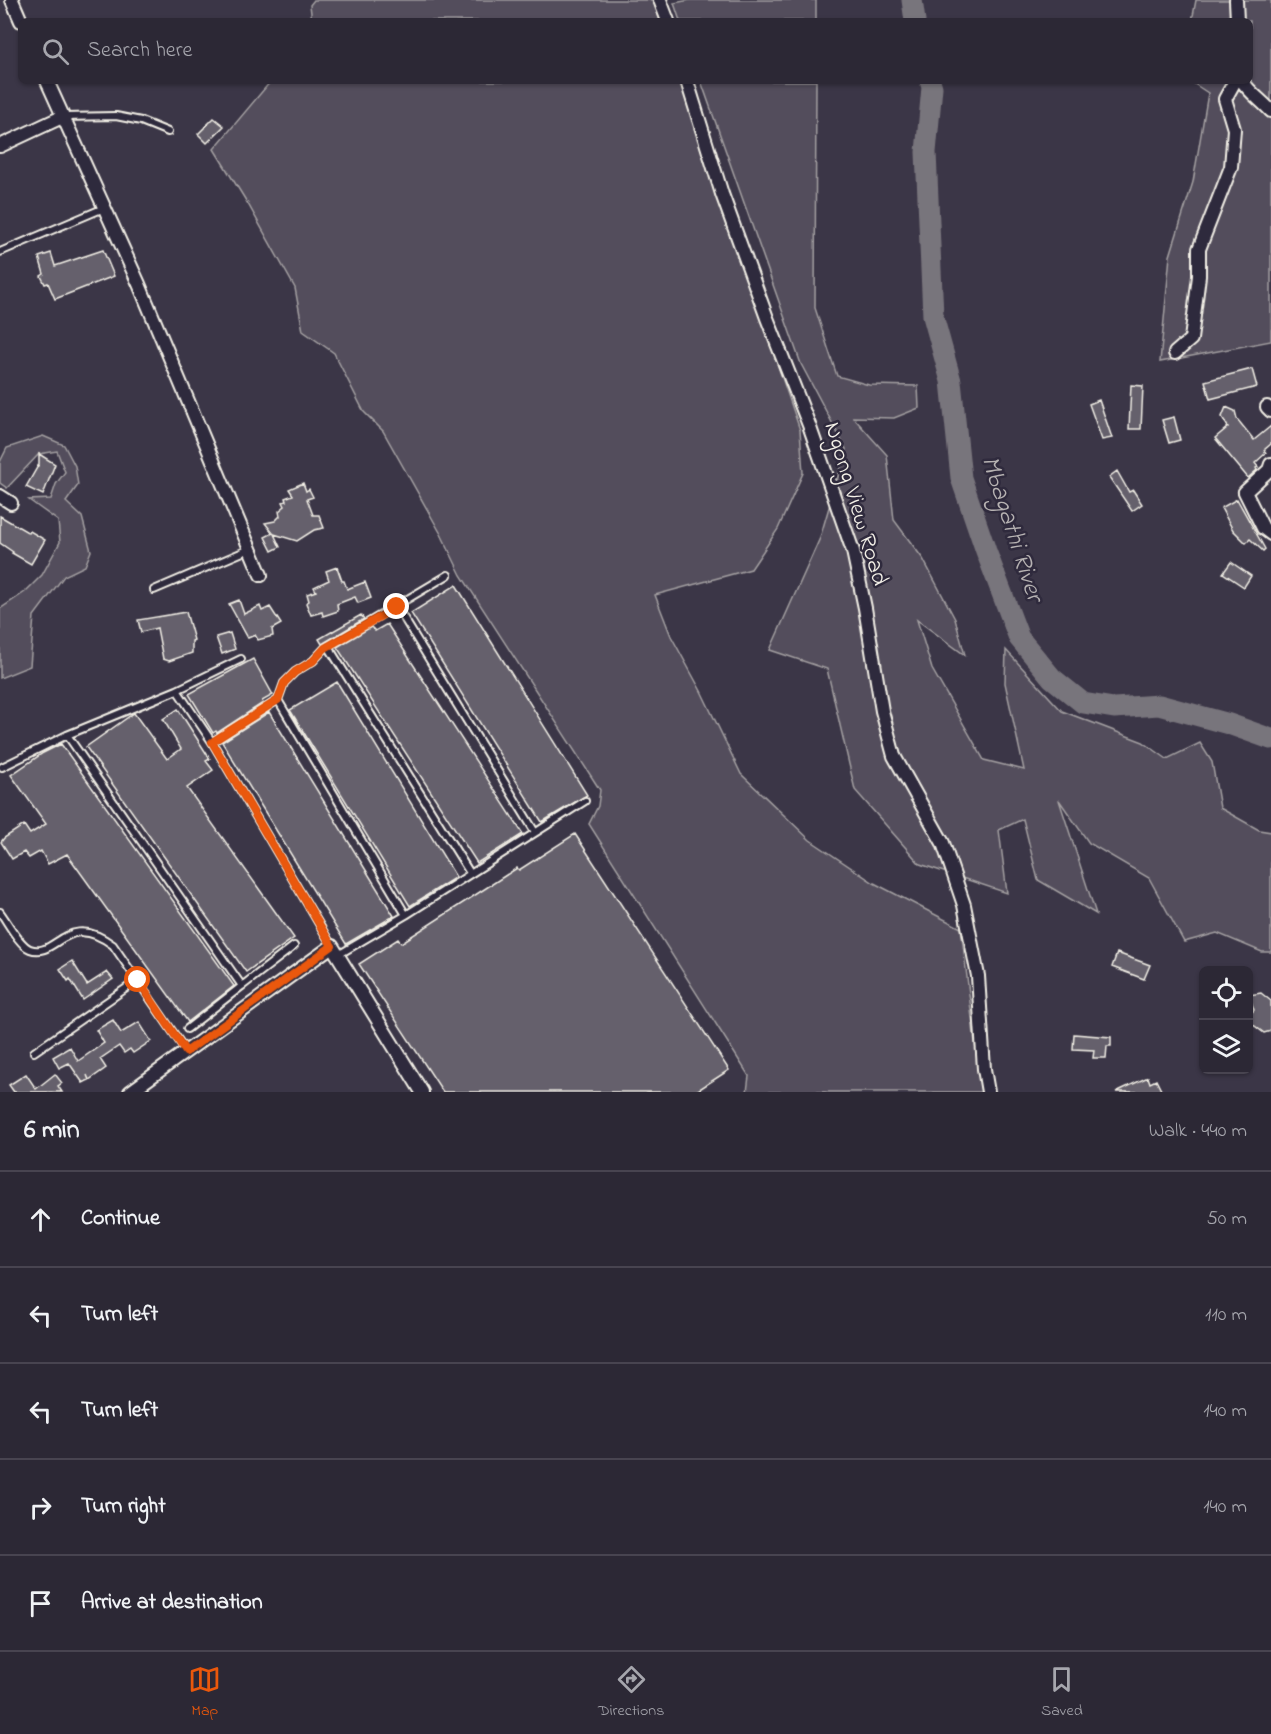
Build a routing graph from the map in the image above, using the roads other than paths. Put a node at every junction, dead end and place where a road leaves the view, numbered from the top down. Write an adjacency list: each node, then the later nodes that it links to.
1 (12, 0): 4 (street)
2 (660, 0): 5 (street)
3 (1236, 0): 6 (street)
4 (20, 18)
5 (667, 18)
6 (1237, 18)
7 (48, 84): 12 (street)
8 (688, 84): 46 (street, Ngong View Road)
9 (1233, 84): 17 (street)
10 (1244, 84): 11 (street)
11 (1271, 111)
12 (62, 117): 13 (lane); 14 (street); 15 (street)
13 (168, 132)
14 (0, 146)
15 (104, 208): 16 (lane); 20 (street)
16 (0, 252)
17 (1175, 353)
18 (1271, 464): 19 (street)
19 (1271, 534)
20 (250, 549): 21 (street); 23 (lane)
21 (261, 575)
22 (448, 575): 24 (lane)
23 (154, 590)
24 (397, 607): 25 (lane); 33 (lane)
25 (328, 646): 28 (lane); 34 (lane)
26 (241, 659): 27 (lane)
27 (177, 690): 29 (lane); 30 (lane)
28 (278, 700): 30 (lane); 36 (lane)
29 (67, 735): 31 (lane); 40 (lane)
30 (212, 742): 38 (lane)
31 (2, 767)
32 (585, 801): 33 (lane)
33 (535, 832): 34 (lane)
34 (470, 873): 36 (lane)
35 (0, 912): 39 (lane)
36 (405, 915): 38 (lane)
37 (294, 946): 40 (lane)
38 (335, 950): 43 (street); 45 (street)
39 (138, 980): 42 (lane); 43 (lane)
40 (242, 986): 41 (lane)
41 (187, 1029)
42 (34, 1052)
43 (186, 1052): 44 (street)
44 (130, 1092)
45 (422, 1092)
46 (988, 1092)

